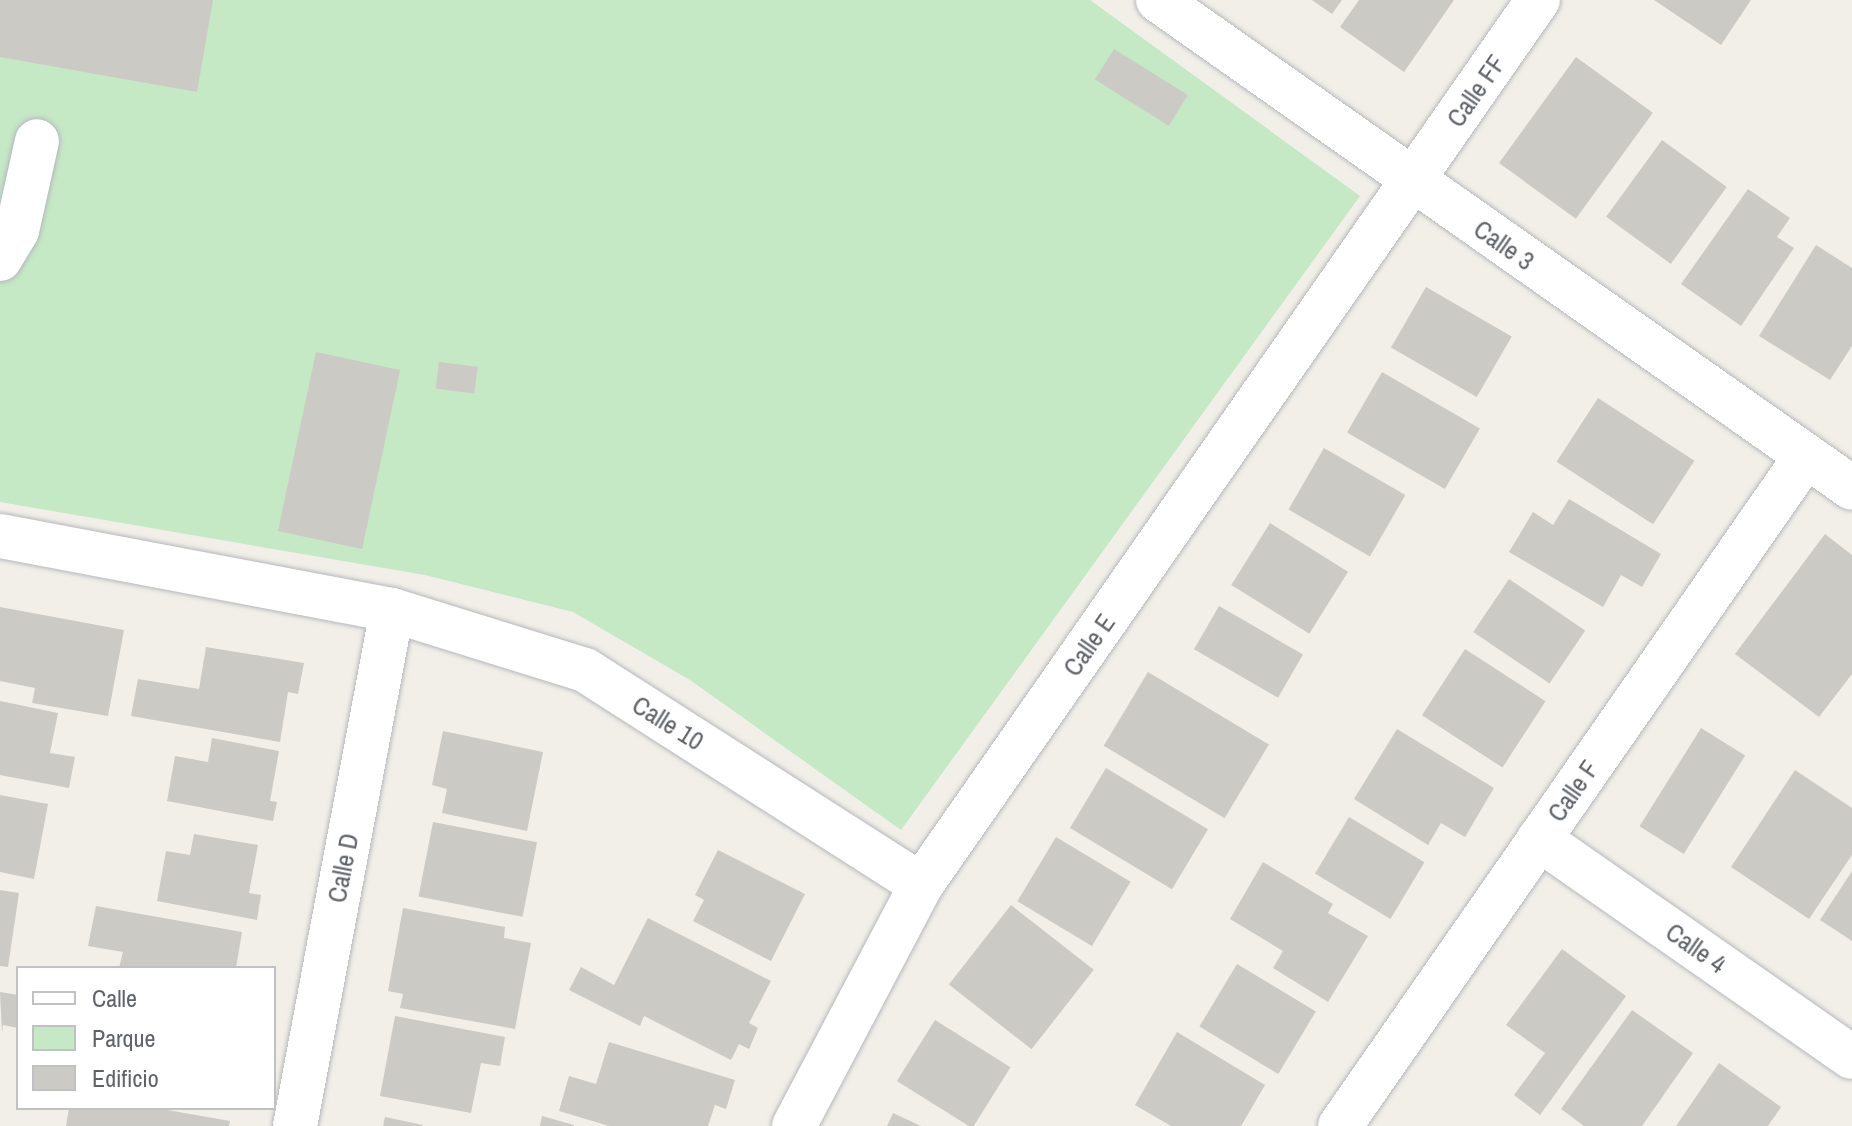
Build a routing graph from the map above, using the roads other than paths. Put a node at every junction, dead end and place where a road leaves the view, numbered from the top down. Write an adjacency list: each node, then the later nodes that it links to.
1 (1158, 0): 4 (street, Calle 3)
2 (1538, 0): 4 (street, Calle FF)
3 (37, 141): 5 (street)
4 (1413, 182): 6 (street, Calle 3); 11 (street, Calle E)
5 (0, 259)
6 (1806, 456): 7 (street, Calle 3); 10 (street, Calle F)
7 (1852, 488)
8 (0, 536): 9 (street, Calle 10)
9 (392, 610): 11 (street, Calle 10); 13 (street, Calle D)
10 (1539, 839): 12 (street, Calle 4); 15 (street, Calle F)
11 (921, 885): 14 (street, Calle E)
12 (1852, 1057)
13 (295, 1126)
14 (794, 1126)
15 (1340, 1126)

